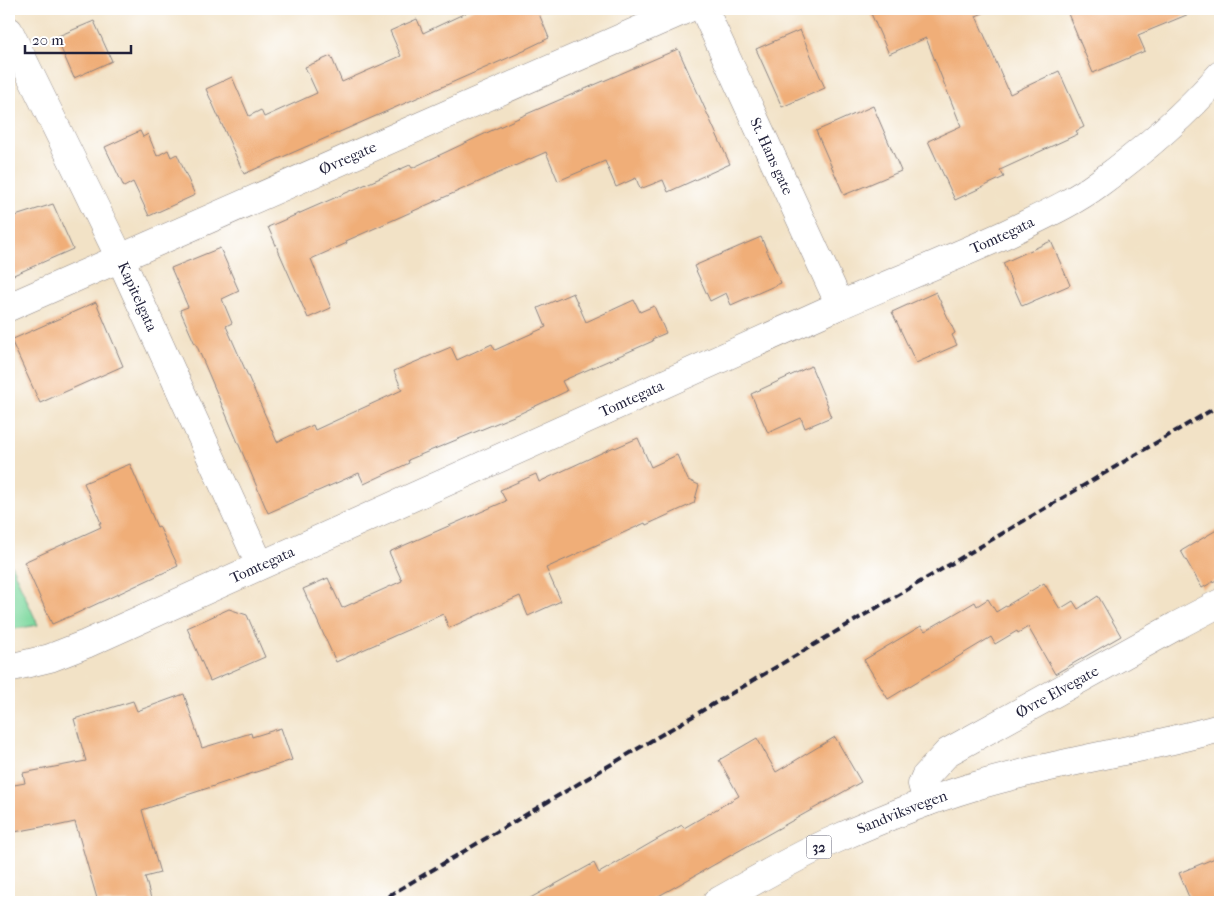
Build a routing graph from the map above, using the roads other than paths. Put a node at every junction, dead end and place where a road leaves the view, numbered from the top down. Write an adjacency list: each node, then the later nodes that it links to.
1 (687, 9): 5 (street, Øvregate)
2 (704, 9): 6 (street, St. Hans gate)
3 (9, 30): 5 (street, Kapitelgata)
4 (1220, 75): 6 (street, Tomtegata)
5 (120, 258): 7 (street, Øvregate); 8 (street, Kapitelgata)
6 (840, 305): 8 (street, Tomtegata)
7 (9, 307)
8 (260, 565): 10 (street, Tomtegata)
9 (1220, 603): 12 (street, Øvre Elvegate)
10 (9, 668)
11 (1220, 728): 12 (street, Sandviksvegen / 32)
12 (927, 802): 13 (street, Sandviksvegen / 32)
13 (716, 902)

